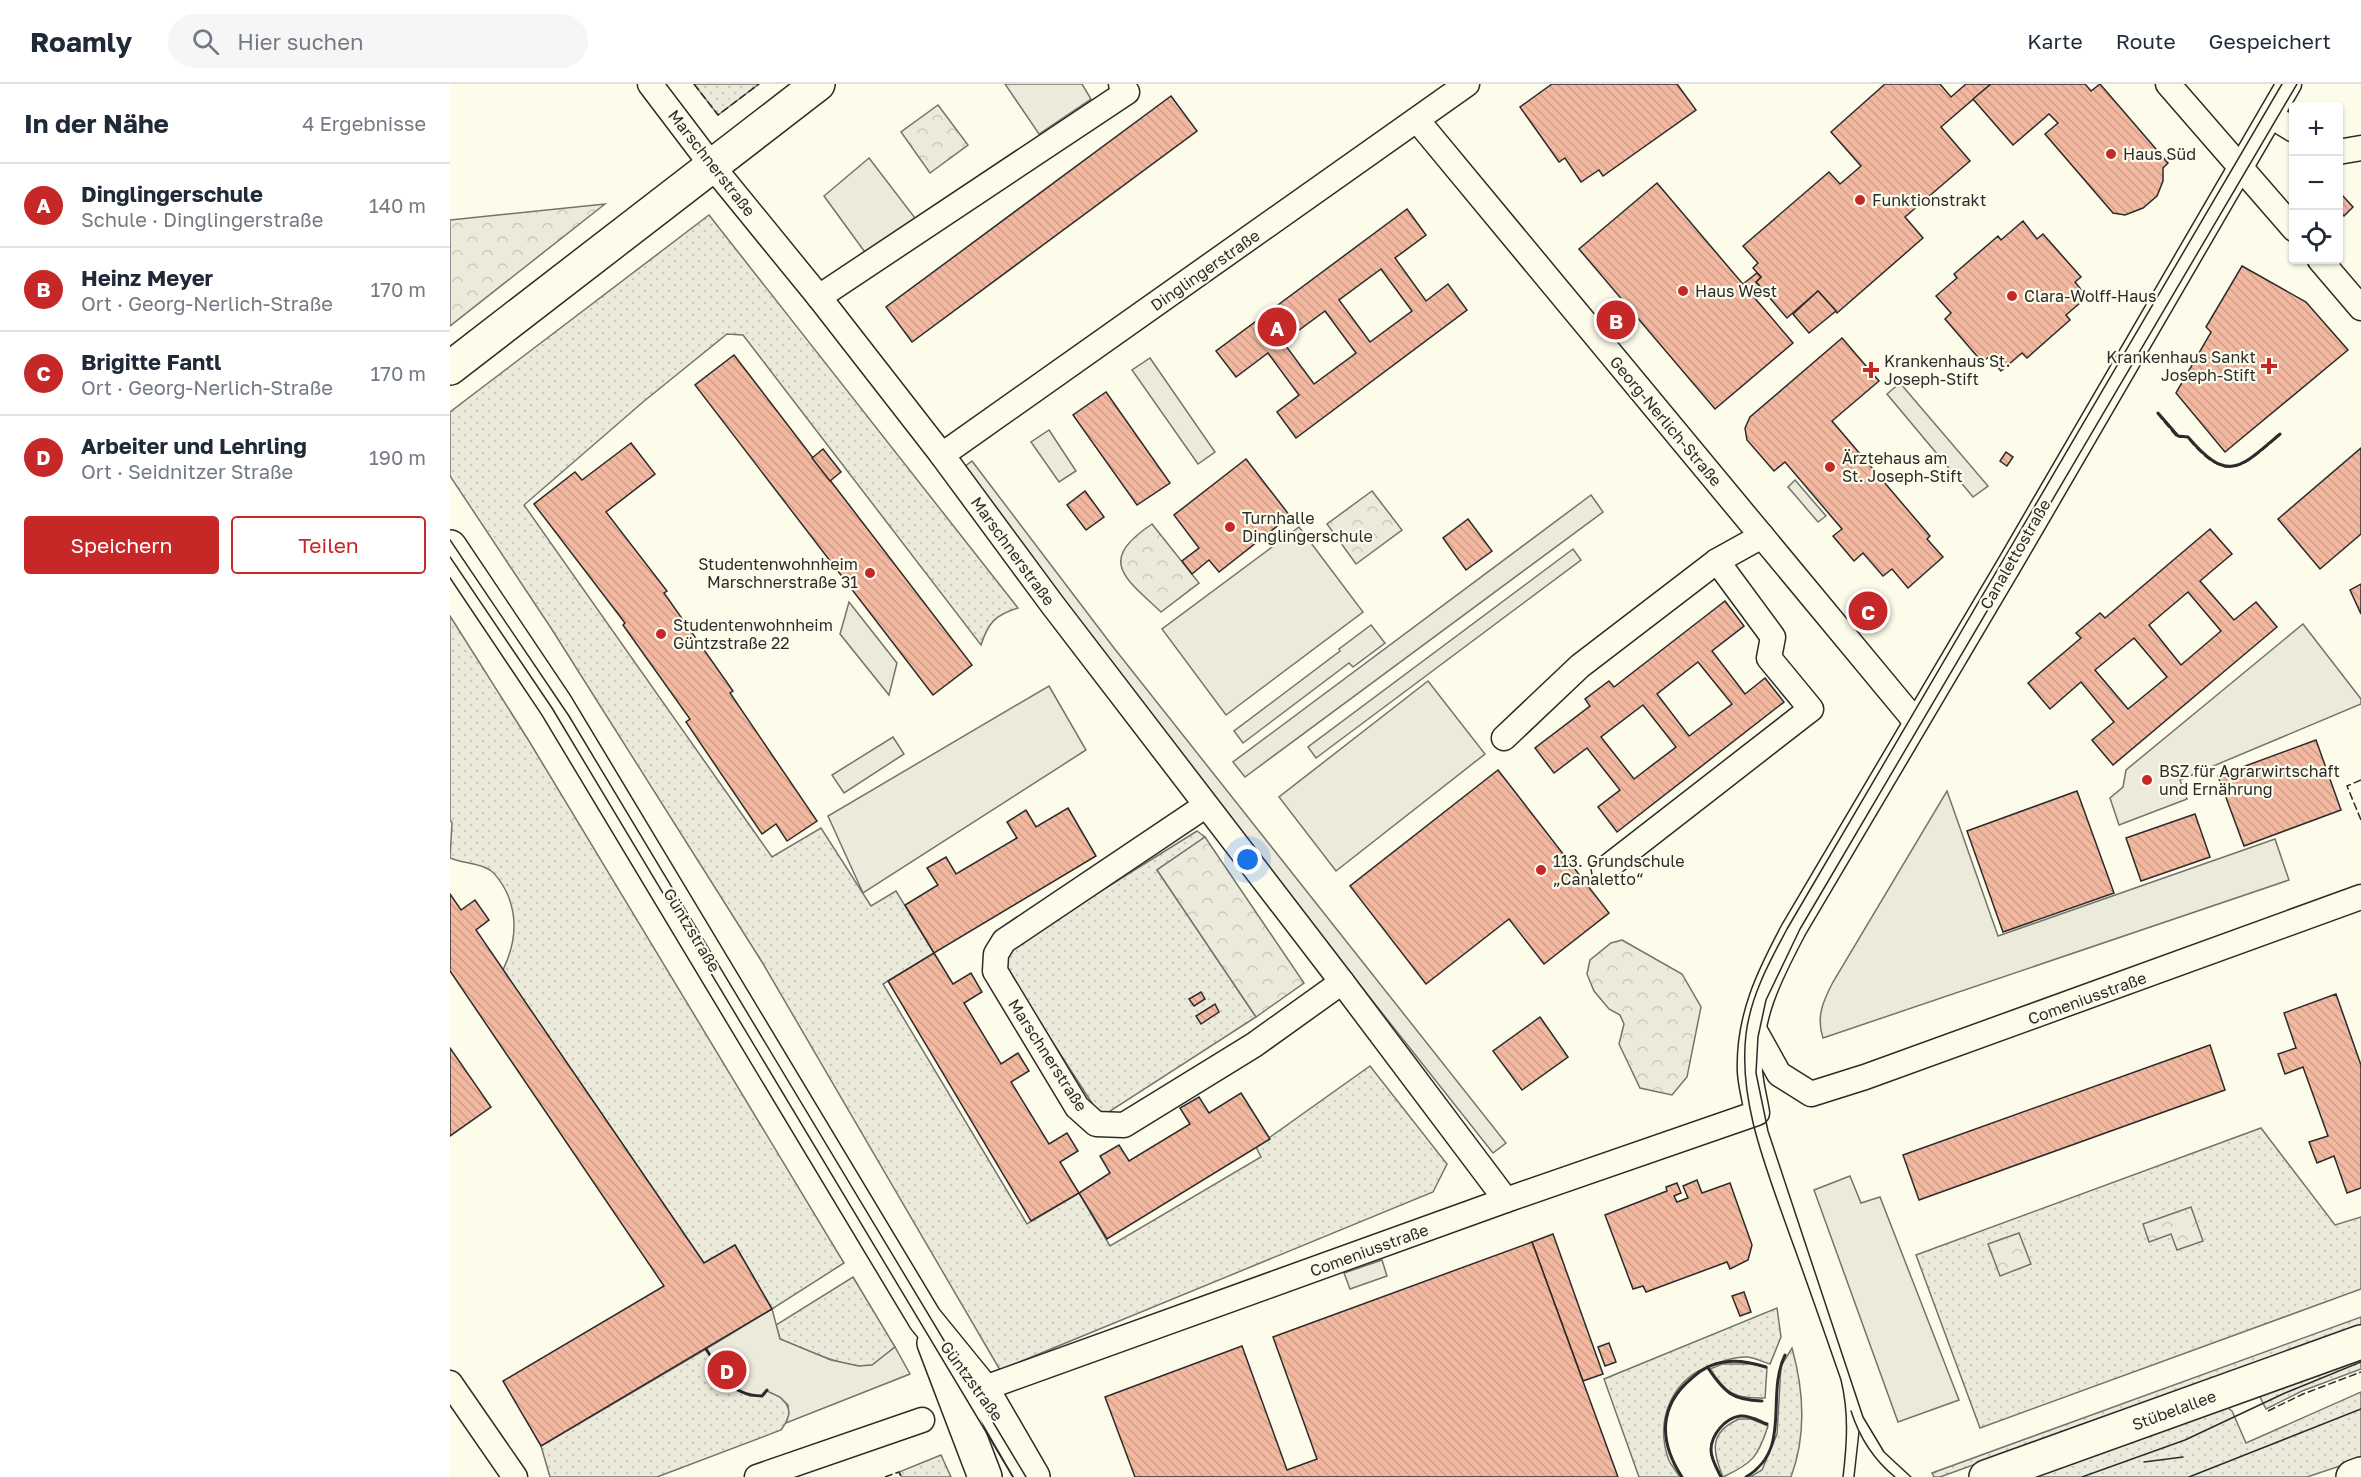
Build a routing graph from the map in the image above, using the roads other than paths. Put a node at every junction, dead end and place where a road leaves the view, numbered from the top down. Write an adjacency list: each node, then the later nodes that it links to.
1 (650, 84): 12 (street, Marschnerstraße)
2 (818, 84): 12 (main road)
3 (1121, 84): 16 (street)
4 (1467, 84): 8 (street, Dinglingerstraße)
5 (2168, 84): 13 (street)
6 (2289, 84): 7 (street, Canalettostraße)
7 (2271, 116): 9 (street); 13 (street, Canalettostraße)
8 (1417, 120): 19 (street, Dinglingerstraße); 20 (street, Georg-Nerlich-Straße)
9 (2289, 127)
10 (2361, 148): 11 (street)
11 (2343, 151)
12 (712, 166): 16 (street, Marschnerstraße); 18 (main road)
13 (2241, 168): 14 (street); 23 (street, Canalettostraße)
14 (2289, 223)
15 (2323, 264): 17 (street)
16 (819, 297): 19 (street, Marschnerstraße)
17 (2361, 308)
18 (450, 368)
19 (942, 455): 25 (street, Marschnerstraße)
20 (1762, 536): 22 (street); 23 (street, Georg-Nerlich-Straße)
21 (450, 547): 32 (main road, Güntzstraße)
22 (1717, 561): 24 (street); 26 (street)
23 (1916, 722): 29 (street, Canalettostraße)
24 (1504, 738)
25 (1205, 806): 28 (street, Marschnerstraße); 28 (street, Marschnerstraße)
26 (1604, 870)
27 (2361, 897): 29 (street, Comeniusstraße)
28 (1342, 982): 31 (street, Marschnerstraße)
29 (1754, 1029): 30 (street, Canalettostraße)
30 (1757, 1113): 31 (street, Comeniusstraße)
31 (1506, 1200): 35 (street, Comeniusstraße)
32 (925, 1319): 35 (main road, Güntzstraße); 40 (main road, Güntzstraße)
33 (2361, 1342): 42 (main road, Stübelallee)
34 (450, 1383): 38 (street)
35 (982, 1389): 41 (main road, Güntzstraße)
36 (922, 1420): 39 (street)
37 (2361, 1474): 43 (main road)
38 (515, 1477)
39 (757, 1477)
40 (985, 1477)
41 (1033, 1477)
42 (1986, 1477)
43 (2353, 1477)

